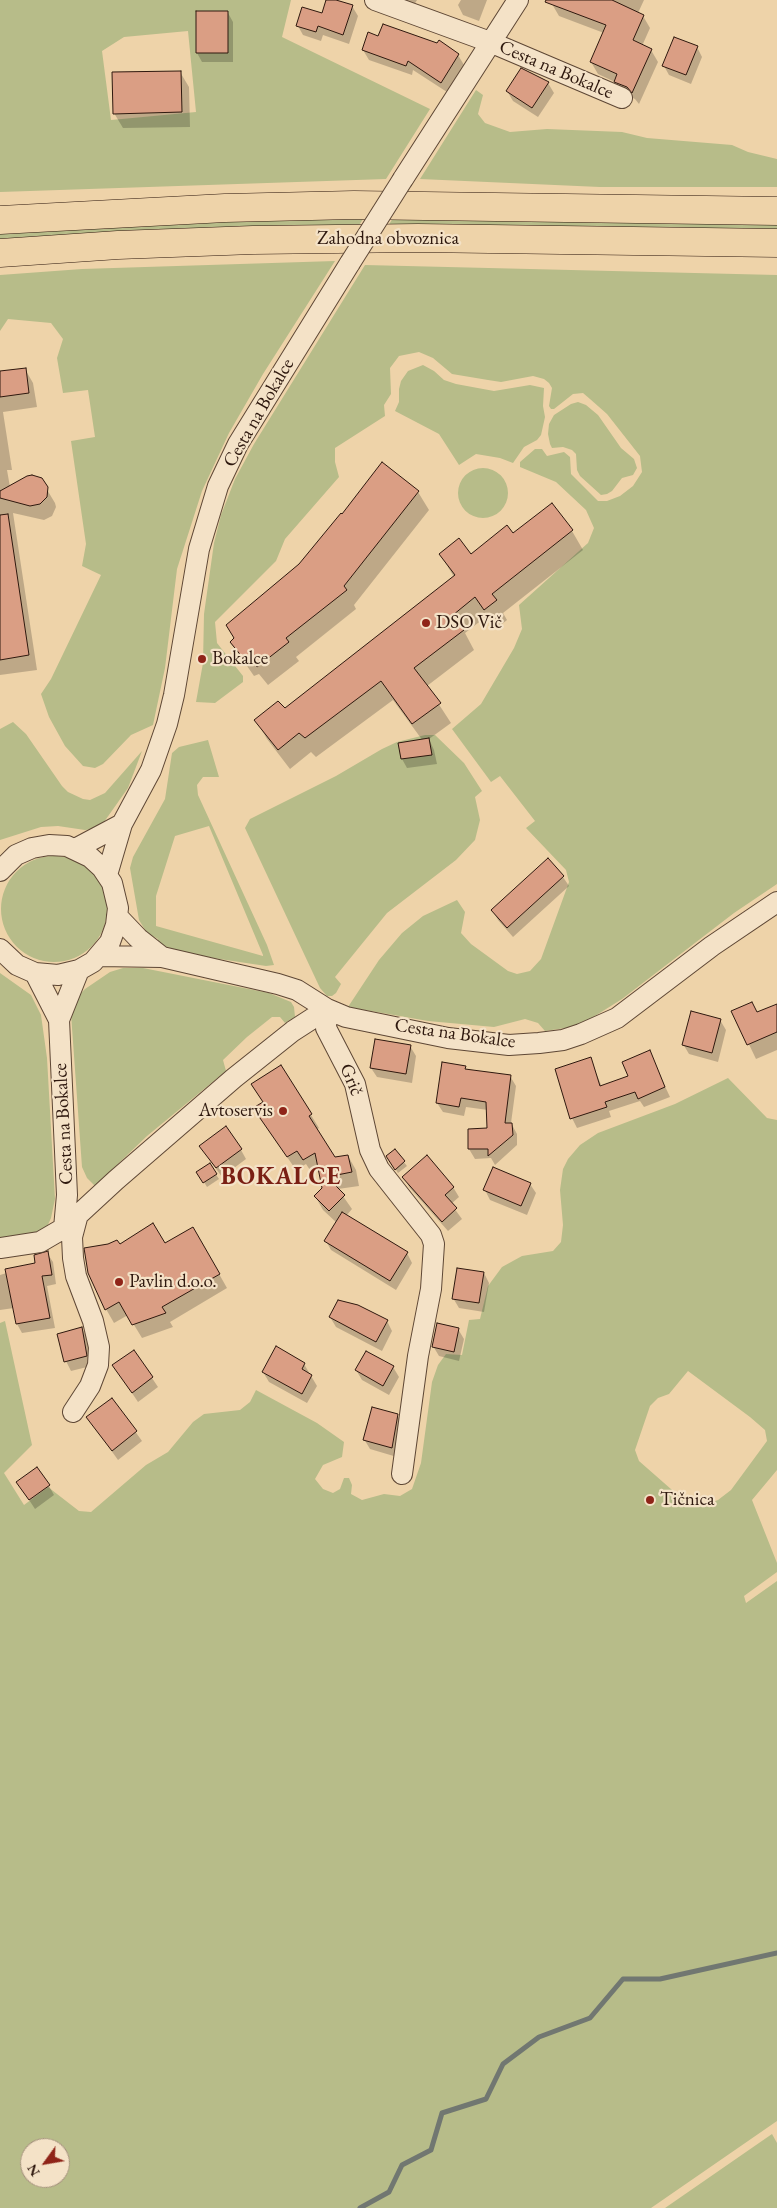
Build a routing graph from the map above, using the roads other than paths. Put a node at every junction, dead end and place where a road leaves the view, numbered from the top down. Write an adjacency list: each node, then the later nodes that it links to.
1 (376, 0): 3 (street)
2 (518, 0): 3 (street, Cesta na Bokalce)
3 (490, 42): 4 (street, Cesta na Bokalce); 9 (street, Cesta na Bokalce, bridge)
4 (622, 98)
5 (777, 210): 6 (highway, Zahodna obvoznica)
6 (0, 220)
7 (777, 243): 8 (highway, Zahodna obvoznica)
8 (0, 253)
9 (122, 824): 10 (street); 13 (street, Cesta na Bokalce)
10 (75, 849): 11 (street); 13 (street)
11 (8, 854): 12 (street)
12 (0, 871)
13 (107, 875): 15 (street)
14 (777, 902): 21 (street, Cesta na Bokalce)
15 (118, 916): 17 (street); 18 (street, Cesta na Bokalce)
16 (0, 949): 20 (street)
17 (100, 956): 18 (street, Cesta na Bokalce); 19 (street)
18 (162, 957): 21 (street, Cesta na Bokalce)
19 (79, 970): 20 (street); 22 (street, Cesta na Bokalce)
20 (35, 973): 22 (street, Cesta na Bokalce)
21 (327, 1009): 23 (street); 26 (street, Grič)
22 (59, 1020): 23 (street, Cesta na Bokalce)
23 (71, 1223): 24 (street); 25 (street, Cesta na Bokalce)
24 (0, 1248)
25 (73, 1412)
26 (402, 1474)

